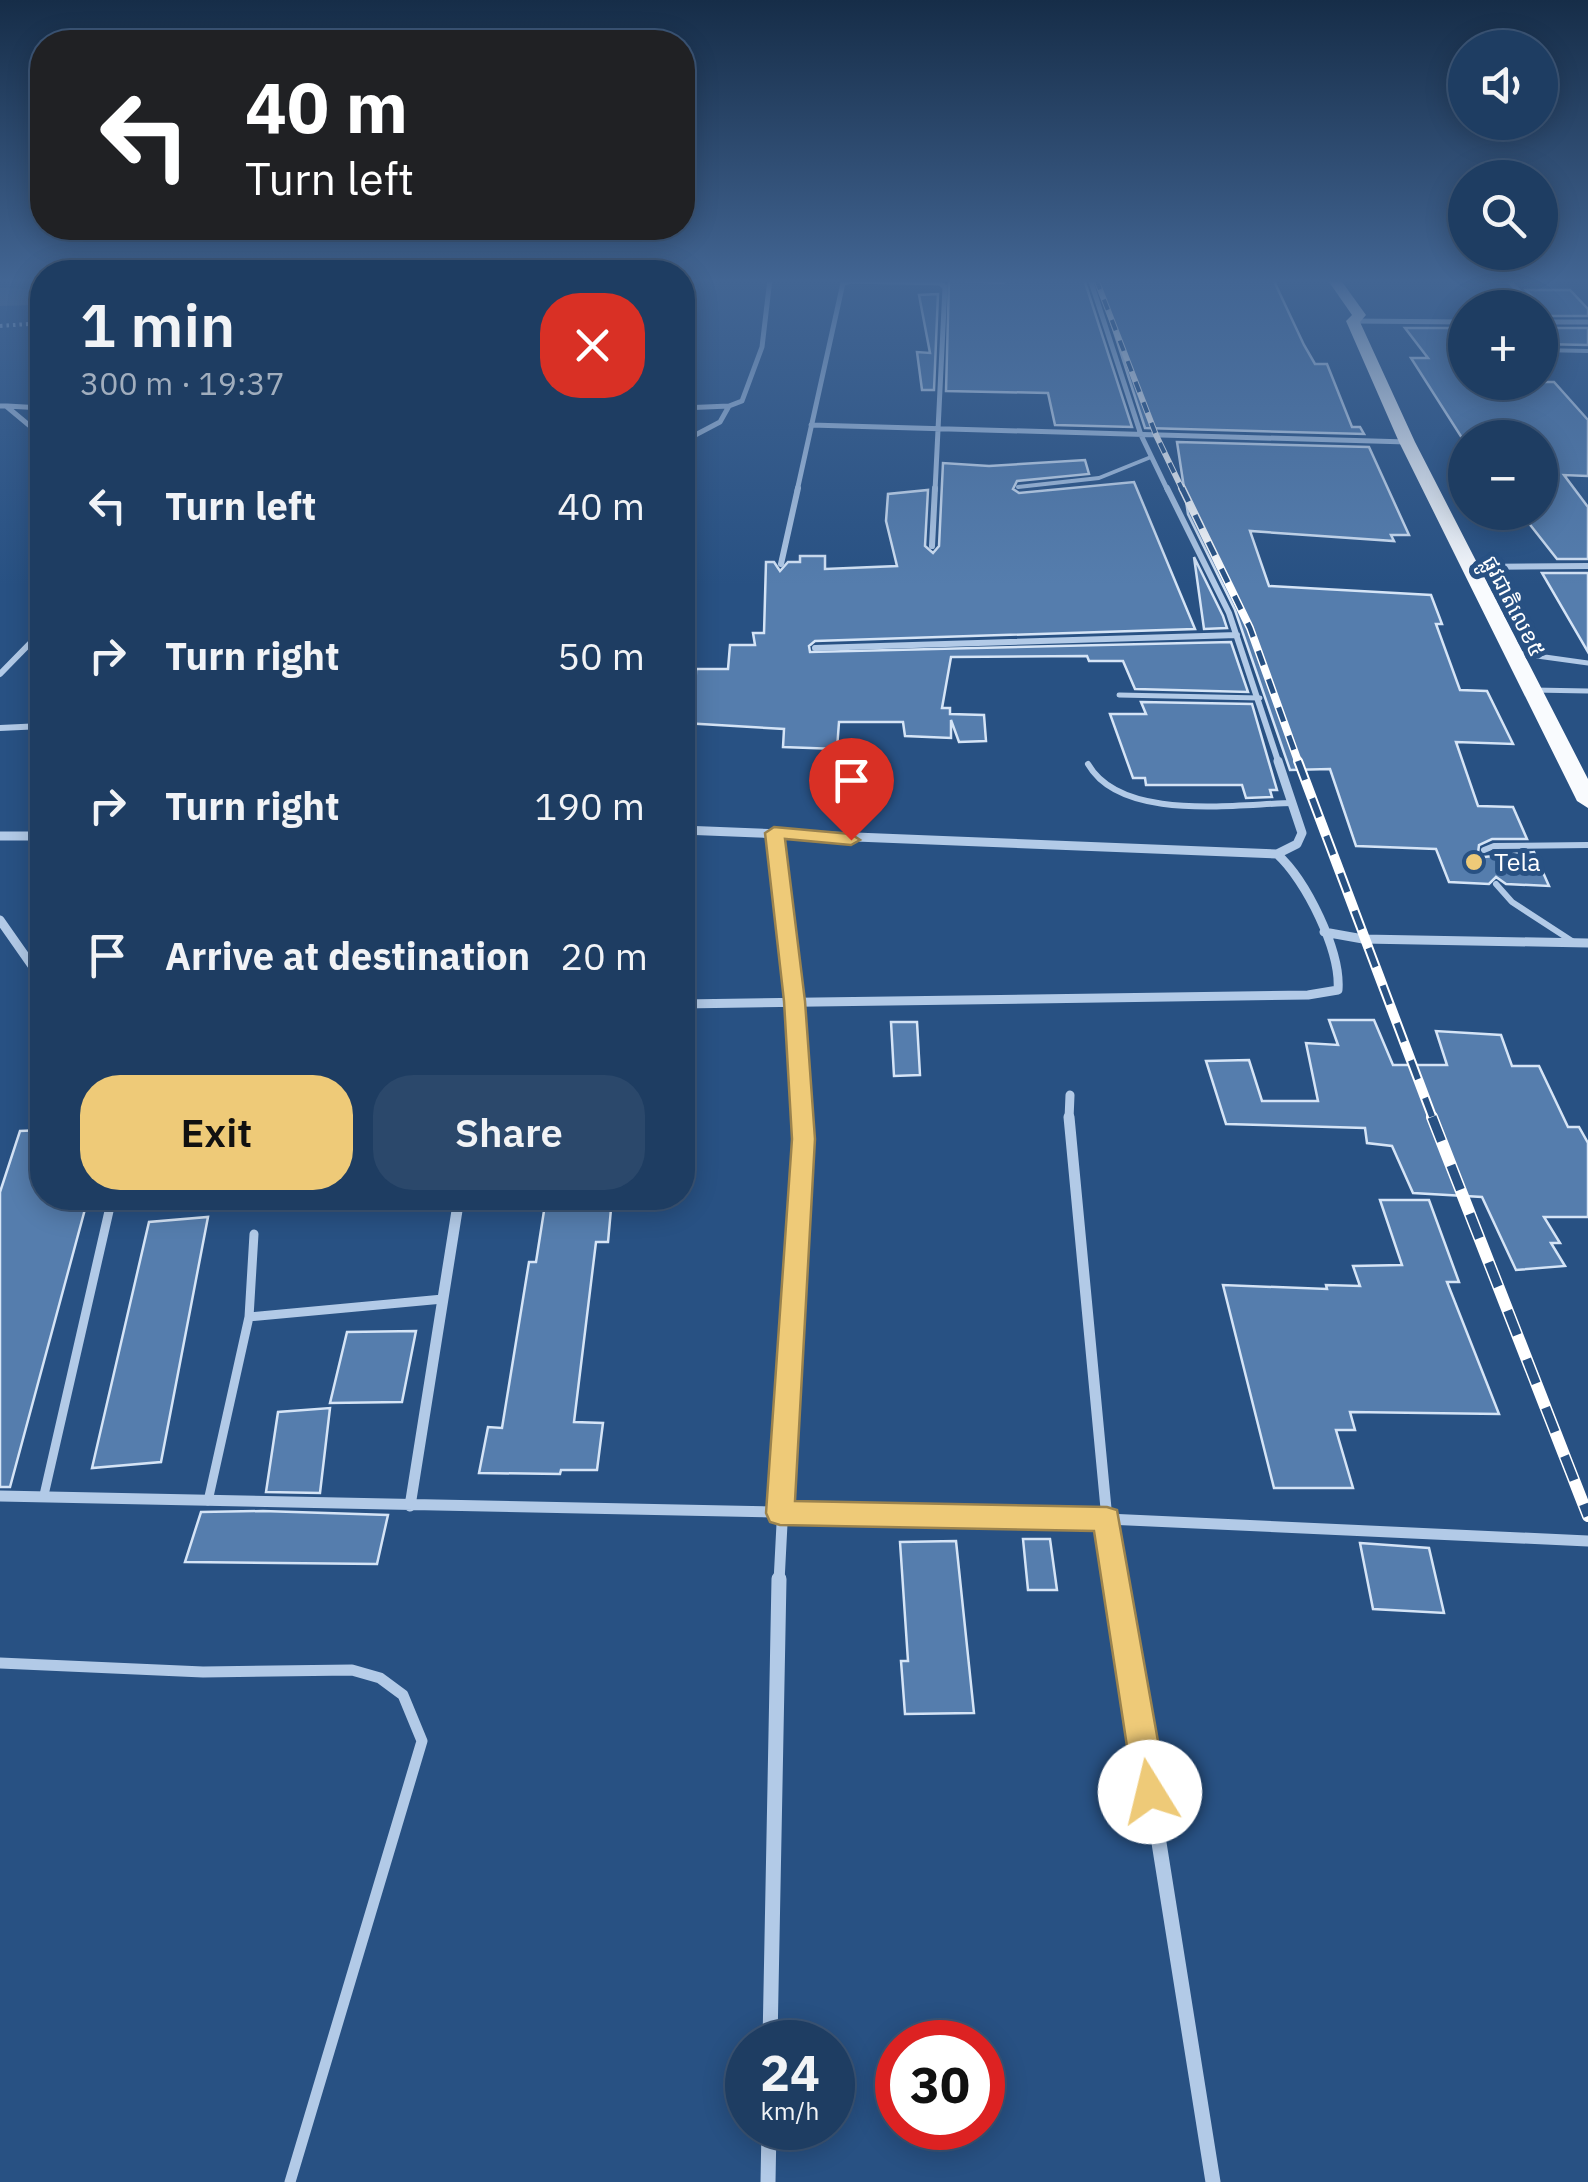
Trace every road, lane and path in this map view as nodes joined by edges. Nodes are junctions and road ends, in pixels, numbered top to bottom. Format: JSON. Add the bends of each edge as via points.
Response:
{"nodes":[{"id":1,"x":750,"y":381,"type":"edge"},
{"id":2,"x":822,"y":381,"type":"edge"},
{"id":3,"x":940,"y":381,"type":"edge"},
{"id":4,"x":1123,"y":381,"type":"edge"},
{"id":5,"x":1375,"y":381,"type":"edge"},
{"id":6,"x":3,"y":406,"type":"edge"},
{"id":7,"x":729,"y":406,"type":"junction"},
{"id":8,"x":30,"y":407,"type":"edge"},
{"id":9,"x":695,"y":407,"type":"edge"},
{"id":10,"x":812,"y":425,"type":"junction"},
{"id":11,"x":30,"y":427,"type":"edge"},
{"id":12,"x":938,"y":430,"type":"junction"},
{"id":13,"x":695,"y":435,"type":"edge"},
{"id":14,"x":1141,"y":435,"type":"junction"},
{"id":15,"x":1406,"y":442,"type":"junction"},
{"id":16,"x":1151,"y":456,"type":"junction"},
{"id":17,"x":1018,"y":487,"type":"dead end"},
{"id":18,"x":932,"y":546,"type":"dead end"},
{"id":19,"x":781,"y":564,"type":"dead end"},
{"id":20,"x":1588,"y":566,"type":"edge"},
{"id":21,"x":1468,"y":567,"type":"junction"},
{"id":22,"x":1237,"y":635,"type":"junction"},
{"id":23,"x":30,"y":644,"type":"edge"},
{"id":24,"x":814,"y":648,"type":"dead end"},
{"id":25,"x":1512,"y":652,"type":"junction"},
{"id":26,"x":1588,"y":663,"type":"edge"},
{"id":27,"x":0,"y":674,"type":"edge"},
{"id":28,"x":1531,"y":690,"type":"junction"},
{"id":29,"x":1588,"y":690,"type":"edge"},
{"id":30,"x":1119,"y":694,"type":"dead end"},
{"id":31,"x":1260,"y":698,"type":"junction"},
{"id":32,"x":30,"y":727,"type":"edge"},
{"id":33,"x":0,"y":728,"type":"edge"},
{"id":34,"x":1088,"y":764,"type":"dead end"},
{"id":35,"x":1588,"y":801,"type":"edge"},
{"id":36,"x":1293,"y":803,"type":"junction"},
{"id":37,"x":695,"y":830,"type":"edge"},
{"id":38,"x":774,"y":833,"type":"junction"},
{"id":39,"x":0,"y":836,"type":"edge"},
{"id":40,"x":30,"y":836,"type":"edge"},
{"id":41,"x":1588,"y":845,"type":"edge"},
{"id":42,"x":1484,"y":850,"type":"dead end"},
{"id":43,"x":1277,"y":854,"type":"junction"},
{"id":44,"x":1496,"y":884,"type":"dead end"},
{"id":45,"x":0,"y":920,"type":"edge"},
{"id":46,"x":1324,"y":932,"type":"junction"},
{"id":47,"x":1575,"y":943,"type":"junction"},
{"id":48,"x":1588,"y":943,"type":"edge"},
{"id":49,"x":30,"y":963,"type":"edge"},
{"id":50,"x":794,"y":1001,"type":"junction"},
{"id":51,"x":695,"y":1004,"type":"edge"},
{"id":52,"x":1070,"y":1094,"type":"dead end"},
{"id":53,"x":109,"y":1210,"type":"edge"},
{"id":54,"x":457,"y":1210,"type":"edge"},
{"id":55,"x":254,"y":1234,"type":"dead end"},
{"id":56,"x":442,"y":1299,"type":"junction"},
{"id":57,"x":249,"y":1317,"type":"junction"},
{"id":58,"x":0,"y":1496,"type":"edge"},
{"id":59,"x":44,"y":1496,"type":"junction"},
{"id":60,"x":208,"y":1501,"type":"junction"},
{"id":61,"x":410,"y":1506,"type":"junction"},
{"id":62,"x":780,"y":1513,"type":"junction"},
{"id":63,"x":1107,"y":1519,"type":"junction"},
{"id":64,"x":1588,"y":1541,"type":"edge"},
{"id":65,"x":0,"y":1663,"type":"edge"},
{"id":66,"x":770,"y":2020,"type":"edge"},
{"id":67,"x":769,"y":2150,"type":"edge"},
{"id":68,"x":290,"y":2182,"type":"edge"},
{"id":69,"x":768,"y":2182,"type":"edge"},
{"id":70,"x":1213,"y":2182,"type":"edge"}],
"edges":[{"from":1,"to":7,"type":"street","via":[[742,401]]},
{"from":2,"to":10,"type":"street"},
{"from":3,"to":12,"type":"street"},
{"from":4,"to":14,"type":"street"},
{"from":5,"to":15,"type":"highway","name":"ផ្លូវជាតិលេខ៥"},
{"from":6,"to":8,"type":"street"},
{"from":6,"to":11,"type":"street"},
{"from":7,"to":9,"type":"street"},
{"from":7,"to":13,"type":"street","via":[[720,422]]},
{"from":10,"to":12,"type":"street"},
{"from":10,"to":19,"type":"street"},
{"from":12,"to":14,"type":"street"},
{"from":12,"to":18,"type":"street"},
{"from":14,"to":15,"type":"street"},
{"from":14,"to":16,"type":"street"},
{"from":15,"to":21,"type":"highway","name":"ផ្លូវជាតិលេខ៥"},
{"from":16,"to":17,"type":"lane","via":[[1100,478]]},
{"from":16,"to":22,"type":"street"},
{"from":20,"to":21,"type":"street"},
{"from":21,"to":25,"type":"highway","name":"ផ្លូវជាតិលេខ៥"},
{"from":22,"to":24,"type":"street"},
{"from":22,"to":31,"type":"street"},
{"from":23,"to":27,"type":"street"},
{"from":25,"to":26,"type":"lane"},
{"from":25,"to":28,"type":"highway","name":"ផ្លូវជាតិលេខ៥"},
{"from":28,"to":29,"type":"lane"},
{"from":28,"to":35,"type":"highway","name":"ផ្លូវជាតិលេខ៥"},
{"from":30,"to":31,"type":"lane"},
{"from":31,"to":36,"type":"street"},
{"from":32,"to":33,"type":"street"},
{"from":34,"to":36,"type":"lane","via":[[1095,779],[1125,798]]},
{"from":36,"to":43,"type":"street","via":[[1302,834]]},
{"from":37,"to":38,"type":"street"},
{"from":38,"to":43,"type":"street"},
{"from":38,"to":50,"type":"street"},
{"from":39,"to":40,"type":"street"},
{"from":41,"to":42,"type":"lane"},
{"from":43,"to":46,"type":"street"},
{"from":44,"to":47,"type":"lane"},
{"from":45,"to":49,"type":"street"},
{"from":46,"to":47,"type":"street","via":[[1363,939]]},
{"from":46,"to":50,"type":"street","via":[[1342,976],[1338,990],[1308,995]]},
{"from":47,"to":48,"type":"street"},
{"from":50,"to":51,"type":"street"},
{"from":50,"to":62,"type":"street","via":[[804,1139]]},
{"from":52,"to":63,"type":"street"},
{"from":53,"to":59,"type":"lane"},
{"from":54,"to":56,"type":"street"},
{"from":55,"to":57,"type":"lane"},
{"from":56,"to":57,"type":"lane"},
{"from":56,"to":61,"type":"street"},
{"from":57,"to":60,"type":"lane"},
{"from":58,"to":59,"type":"street"},
{"from":59,"to":60,"type":"street"},
{"from":60,"to":61,"type":"street"},
{"from":61,"to":62,"type":"street"},
{"from":62,"to":63,"type":"street"},
{"from":62,"to":66,"type":"street"},
{"from":63,"to":64,"type":"street"},
{"from":63,"to":70,"type":"street"},
{"from":65,"to":68,"type":"lane","via":[[352,1670],[380,1678],[403,1696],[422,1740]]},
{"from":67,"to":69,"type":"street"}]}
